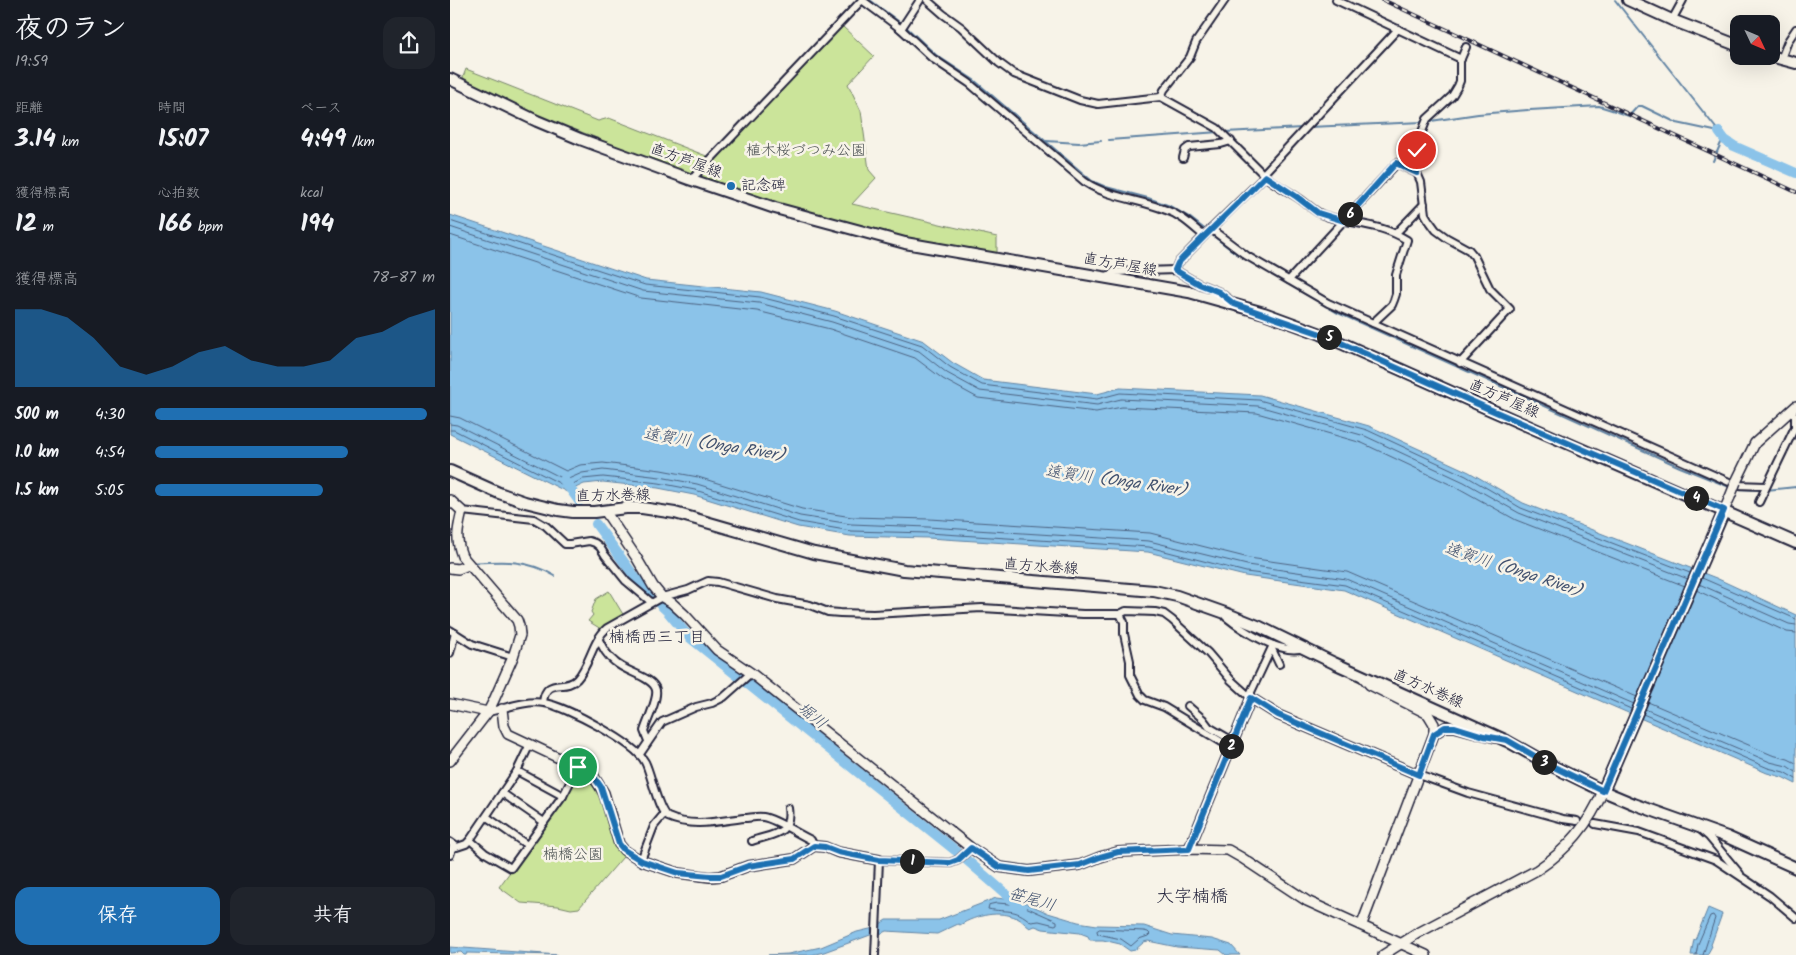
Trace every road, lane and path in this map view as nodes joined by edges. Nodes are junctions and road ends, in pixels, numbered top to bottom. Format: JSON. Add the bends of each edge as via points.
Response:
{"nodes":[{"id":1,"x":920,"y":0,"type":"edge"},
{"id":2,"x":927,"y":0,"type":"edge"},
{"id":3,"x":1225,"y":0,"type":"edge"},
{"id":4,"x":1336,"y":0,"type":"edge"},
{"id":5,"x":1628,"y":0,"type":"edge"},
{"id":6,"x":1683,"y":0,"type":"edge"},
{"id":7,"x":1672,"y":20,"type":"junction"},
{"id":8,"x":901,"y":29,"type":"junction"},
{"id":9,"x":1398,"y":29,"type":"junction"},
{"id":10,"x":1796,"y":29,"type":"edge"},
{"id":11,"x":1730,"y":43,"type":"edge"},
{"id":12,"x":1466,"y":47,"type":"dead end"},
{"id":13,"x":1461,"y":59,"type":"junction"},
{"id":14,"x":1781,"y":59,"type":"joint"},
{"id":15,"x":1796,"y":63,"type":"edge"},
{"id":16,"x":450,"y":79,"type":"edge"},
{"id":17,"x":1161,"y":96,"type":"junction"},
{"id":18,"x":1231,"y":141,"type":"junction"},
{"id":19,"x":1183,"y":158,"type":"dead end"},
{"id":20,"x":1417,"y":173,"type":"junction"},
{"id":21,"x":1264,"y":175,"type":"junction"},
{"id":22,"x":691,"y":180,"type":"junction"},
{"id":23,"x":1424,"y":204,"type":"junction"},
{"id":24,"x":1344,"y":221,"type":"junction"},
{"id":25,"x":1211,"y":229,"type":"junction"},
{"id":26,"x":1396,"y":233,"type":"junction"},
{"id":27,"x":1204,"y":236,"type":"junction"},
{"id":28,"x":1175,"y":270,"type":"junction"},
{"id":29,"x":1105,"y":277,"type":"junction"},
{"id":30,"x":1289,"y":280,"type":"junction"},
{"id":31,"x":1234,"y":304,"type":"junction"},
{"id":32,"x":1373,"y":323,"type":"junction"},
{"id":33,"x":1460,"y":362,"type":"junction"},
{"id":34,"x":1793,"y":409,"type":"edge"},
{"id":35,"x":450,"y":470,"type":"edge"},
{"id":36,"x":1766,"y":486,"type":"junction"},
{"id":37,"x":450,"y":500,"type":"edge"},
{"id":38,"x":1759,"y":502,"type":"dead end"},
{"id":39,"x":462,"y":511,"type":"junction"},
{"id":40,"x":605,"y":511,"type":"junction"},
{"id":41,"x":1723,"y":513,"type":"junction"},
{"id":42,"x":454,"y":540,"type":"edge"},
{"id":43,"x":1796,"y":543,"type":"edge"},
{"id":44,"x":468,"y":565,"type":"junction"},
{"id":45,"x":450,"y":568,"type":"edge"},
{"id":46,"x":656,"y":600,"type":"junction"},
{"id":47,"x":1225,"y":612,"type":"junction"},
{"id":48,"x":1120,"y":614,"type":"junction"},
{"id":49,"x":452,"y":631,"type":"edge"},
{"id":50,"x":598,"y":640,"type":"junction"},
{"id":51,"x":1272,"y":647,"type":"junction"},
{"id":52,"x":1303,"y":648,"type":"junction"},
{"id":53,"x":450,"y":653,"type":"edge"},
{"id":54,"x":513,"y":657,"type":"junction"},
{"id":55,"x":1279,"y":664,"type":"dead end"},
{"id":56,"x":750,"y":674,"type":"junction"},
{"id":57,"x":1361,"y":675,"type":"junction"},
{"id":58,"x":1251,"y":698,"type":"junction"},
{"id":59,"x":544,"y":702,"type":"junction"},
{"id":60,"x":450,"y":704,"type":"edge"},
{"id":61,"x":1188,"y":706,"type":"dead end"},
{"id":62,"x":502,"y":709,"type":"junction"},
{"id":63,"x":488,"y":712,"type":"junction"},
{"id":64,"x":1434,"y":734,"type":"junction"},
{"id":65,"x":1507,"y":740,"type":"junction"},
{"id":66,"x":648,"y":741,"type":"junction"},
{"id":67,"x":530,"y":744,"type":"junction"},
{"id":68,"x":1231,"y":744,"type":"junction"},
{"id":69,"x":640,"y":754,"type":"junction"},
{"id":70,"x":450,"y":761,"type":"edge"},
{"id":71,"x":578,"y":767,"type":"junction"},
{"id":72,"x":517,"y":771,"type":"junction"},
{"id":73,"x":1419,"y":775,"type":"junction"},
{"id":74,"x":1604,"y":788,"type":"junction"},
{"id":75,"x":502,"y":794,"type":"junction"},
{"id":76,"x":563,"y":796,"type":"junction"},
{"id":77,"x":788,"y":808,"type":"dead end"},
{"id":78,"x":664,"y":814,"type":"junction"},
{"id":79,"x":487,"y":817,"type":"junction"},
{"id":80,"x":1577,"y":821,"type":"dead end"},
{"id":81,"x":544,"y":822,"type":"junction"},
{"id":82,"x":1595,"y":824,"type":"dead end"},
{"id":83,"x":1696,"y":826,"type":"junction"},
{"id":84,"x":786,"y":827,"type":"junction"},
{"id":85,"x":470,"y":840,"type":"junction"},
{"id":86,"x":752,"y":841,"type":"dead end"},
{"id":87,"x":452,"y":844,"type":"edge"},
{"id":88,"x":527,"y":845,"type":"junction"},
{"id":89,"x":814,"y":846,"type":"junction"},
{"id":90,"x":970,"y":849,"type":"junction"},
{"id":91,"x":1189,"y":849,"type":"junction"},
{"id":92,"x":450,"y":855,"type":"edge"},
{"id":93,"x":641,"y":860,"type":"junction"},
{"id":94,"x":879,"y":860,"type":"junction"},
{"id":95,"x":1796,"y":868,"type":"edge"},
{"id":96,"x":1742,"y":877,"type":"junction"},
{"id":97,"x":1796,"y":918,"type":"edge"},
{"id":98,"x":1362,"y":924,"type":"junction"},
{"id":99,"x":1398,"y":945,"type":"junction"},
{"id":100,"x":875,"y":954,"type":"edge"},
{"id":101,"x":1383,"y":955,"type":"edge"},
{"id":102,"x":1426,"y":955,"type":"edge"}],
"edges":[{"from":1,"to":8,"type":"street"},
{"from":2,"to":17,"type":"street","via":[[999,63],[1033,82],[1098,104]]},
{"from":3,"to":17,"type":"street"},
{"from":4,"to":9,"type":"street"},
{"from":5,"to":7,"type":"main road"},
{"from":6,"to":7,"type":"street"},
{"from":7,"to":11,"type":"main road"},
{"from":8,"to":22,"type":"street","via":[[862,0]]},
{"from":8,"to":27,"type":"street","via":[[1085,182],[1105,192],[1166,210]]},
{"from":9,"to":13,"type":"street"},
{"from":9,"to":21,"type":"street"},
{"from":10,"to":14,"type":"street"},
{"from":12,"to":13,"type":"street"},
{"from":13,"to":20,"type":"street","via":[[1458,86],[1427,119],[1420,137]]},
{"from":14,"to":15,"type":"main road"},
{"from":16,"to":22,"type":"main road","name":"直方芦屋線","via":[[537,121]]},
{"from":17,"to":18,"type":"street","via":[[1217,128]]},
{"from":18,"to":19,"type":"street","via":[[1189,147]]},
{"from":18,"to":21,"type":"street"},
{"from":20,"to":23,"type":"street"},
{"from":20,"to":24,"type":"street","via":[[1396,163]]},
{"from":21,"to":24,"type":"street","via":[[1318,213]]},
{"from":21,"to":25,"type":"street"},
{"from":22,"to":29,"type":"main road","name":"直方芦屋線","via":[[775,208],[906,243]]},
{"from":23,"to":26,"type":"street"},
{"from":23,"to":33,"type":"street","via":[[1425,214],[1436,230],[1469,250],[1490,289],[1510,309]]},
{"from":24,"to":26,"type":"street"},
{"from":24,"to":30,"type":"street"},
{"from":25,"to":27,"type":"street"},
{"from":25,"to":30,"type":"street","via":[[1247,256]]},
{"from":26,"to":32,"type":"street","via":[[1407,240],[1396,275],[1396,294],[1392,305]]},
{"from":27,"to":28,"type":"street"},
{"from":28,"to":29,"type":"street","via":[[1114,272]]},
{"from":28,"to":31,"type":"street","via":[[1219,292]]},
{"from":29,"to":31,"type":"main road","name":"直方芦屋線","via":[[1189,292]]},
{"from":30,"to":32,"type":"street","via":[[1328,303]]},
{"from":31,"to":41,"type":"main road","name":"直方芦屋線","via":[[1321,334]]},
{"from":32,"to":33,"type":"street"},
{"from":33,"to":36,"type":"street","via":[[1736,485]]},
{"from":34,"to":36,"type":"street","via":[[1795,427]]},
{"from":34,"to":41,"type":"street","bridge":true,"via":[[1756,443]]},
{"from":35,"to":40,"type":"main road","name":"直方水巻線","via":[[490,490],[525,502],[572,512]]},
{"from":36,"to":38,"type":"street"},
{"from":37,"to":39,"type":"street"},
{"from":39,"to":42,"type":"street"},
{"from":39,"to":46,"type":"street","via":[[534,519],[565,544],[595,543],[626,581]]},
{"from":40,"to":46,"type":"street","via":[[636,556],[653,586]]},
{"from":40,"to":47,"type":"main road","name":"直方水巻線","via":[[642,508],[675,513],[814,553],[904,570],[1154,591]]},
{"from":41,"to":43,"type":"main road","name":"直方芦屋線"},
{"from":41,"to":74,"type":"main road"},
{"from":42,"to":44,"type":"street"},
{"from":44,"to":45,"type":"street"},
{"from":44,"to":54,"type":"street","via":[[520,626]]},
{"from":46,"to":48,"type":"street","via":[[708,581],[840,613],[982,608]]},
{"from":46,"to":50,"type":"street","via":[[607,628]]},
{"from":46,"to":56,"type":"street","via":[[672,603],[717,650]]},
{"from":47,"to":51,"type":"street","via":[[1226,617],[1243,630]]},
{"from":47,"to":52,"type":"main road","name":"直方水巻線"},
{"from":48,"to":58,"type":"street","via":[[1126,611],[1164,614],[1208,653]]},
{"from":48,"to":68,"type":"street","via":[[1124,622],[1130,675],[1140,695]]},
{"from":49,"to":53,"type":"street"},
{"from":49,"to":54,"type":"street","via":[[472,644]]},
{"from":50,"to":59,"type":"street","via":[[582,674],[568,686],[557,684],[547,690]]},
{"from":50,"to":66,"type":"street","via":[[614,662],[646,678],[656,688],[644,731]]},
{"from":51,"to":52,"type":"street"},
{"from":51,"to":55,"type":"street"},
{"from":51,"to":58,"type":"street"},
{"from":52,"to":57,"type":"main road","name":"直方水巻線"},
{"from":54,"to":63,"type":"street"},
{"from":56,"to":66,"type":"street","via":[[724,698],[662,722]]},
{"from":56,"to":90,"type":"street"},
{"from":57,"to":64,"type":"street","via":[[1370,685],[1428,714],[1434,724]]},
{"from":57,"to":65,"type":"main road","name":"直方水巻線"},
{"from":58,"to":68,"type":"street"},
{"from":58,"to":73,"type":"street","via":[[1278,715]]},
{"from":59,"to":62,"type":"street"},
{"from":59,"to":69,"type":"street","via":[[569,710]]},
{"from":60,"to":63,"type":"street"},
{"from":61,"to":68,"type":"street"},
{"from":62,"to":63,"type":"street"},
{"from":62,"to":67,"type":"street","via":[[508,734]]},
{"from":63,"to":70,"type":"street"},
{"from":64,"to":65,"type":"street","via":[[1445,727],[1455,727]]},
{"from":64,"to":73,"type":"street"},
{"from":65,"to":74,"type":"main road","name":"直方水巻線","via":[[1552,766]]},
{"from":66,"to":69,"type":"street"},
{"from":67,"to":71,"type":"street"},
{"from":67,"to":72,"type":"street"},
{"from":68,"to":91,"type":"street"},
{"from":69,"to":78,"type":"street"},
{"from":71,"to":76,"type":"street"},
{"from":71,"to":93,"type":"street","via":[[594,777],[601,787],[621,847]]},
{"from":72,"to":75,"type":"street"},
{"from":72,"to":76,"type":"street"},
{"from":73,"to":80,"type":"street","via":[[1468,793]]},
{"from":73,"to":98,"type":"street"},
{"from":74,"to":83,"type":"main road","name":"直方水巻線"},
{"from":74,"to":99,"type":"street","via":[[1582,830],[1553,860]]},
{"from":75,"to":79,"type":"street"},
{"from":75,"to":81,"type":"street"},
{"from":76,"to":81,"type":"street"},
{"from":77,"to":84,"type":"street","via":[[790,818]]},
{"from":78,"to":84,"type":"street","via":[[714,824],[763,816]]},
{"from":78,"to":93,"type":"street","via":[[654,826]]},
{"from":79,"to":85,"type":"street"},
{"from":79,"to":88,"type":"street"},
{"from":81,"to":88,"type":"street"},
{"from":82,"to":96,"type":"street","via":[[1639,832],[1716,860]]},
{"from":83,"to":95,"type":"main road","name":"直方水巻線"},
{"from":83,"to":96,"type":"street"},
{"from":84,"to":86,"type":"street"},
{"from":84,"to":89,"type":"street","via":[[811,840]]},
{"from":85,"to":87,"type":"street","via":[[462,846]]},
{"from":85,"to":88,"type":"street","via":[[485,854],[511,868]]},
{"from":87,"to":92,"type":"street"},
{"from":89,"to":93,"type":"street","via":[[794,859],[748,866],[721,876],[678,873]]},
{"from":89,"to":94,"type":"street"},
{"from":90,"to":91,"type":"street","via":[[999,867],[1029,871],[1080,865],[1118,852]]},
{"from":90,"to":94,"type":"street","via":[[950,863]]},
{"from":91,"to":98,"type":"street","via":[[1228,850],[1307,901]]},
{"from":94,"to":100,"type":"street"},
{"from":96,"to":97,"type":"street"},
{"from":98,"to":99,"type":"street"},
{"from":99,"to":101,"type":"street"},
{"from":99,"to":102,"type":"street"}]}
